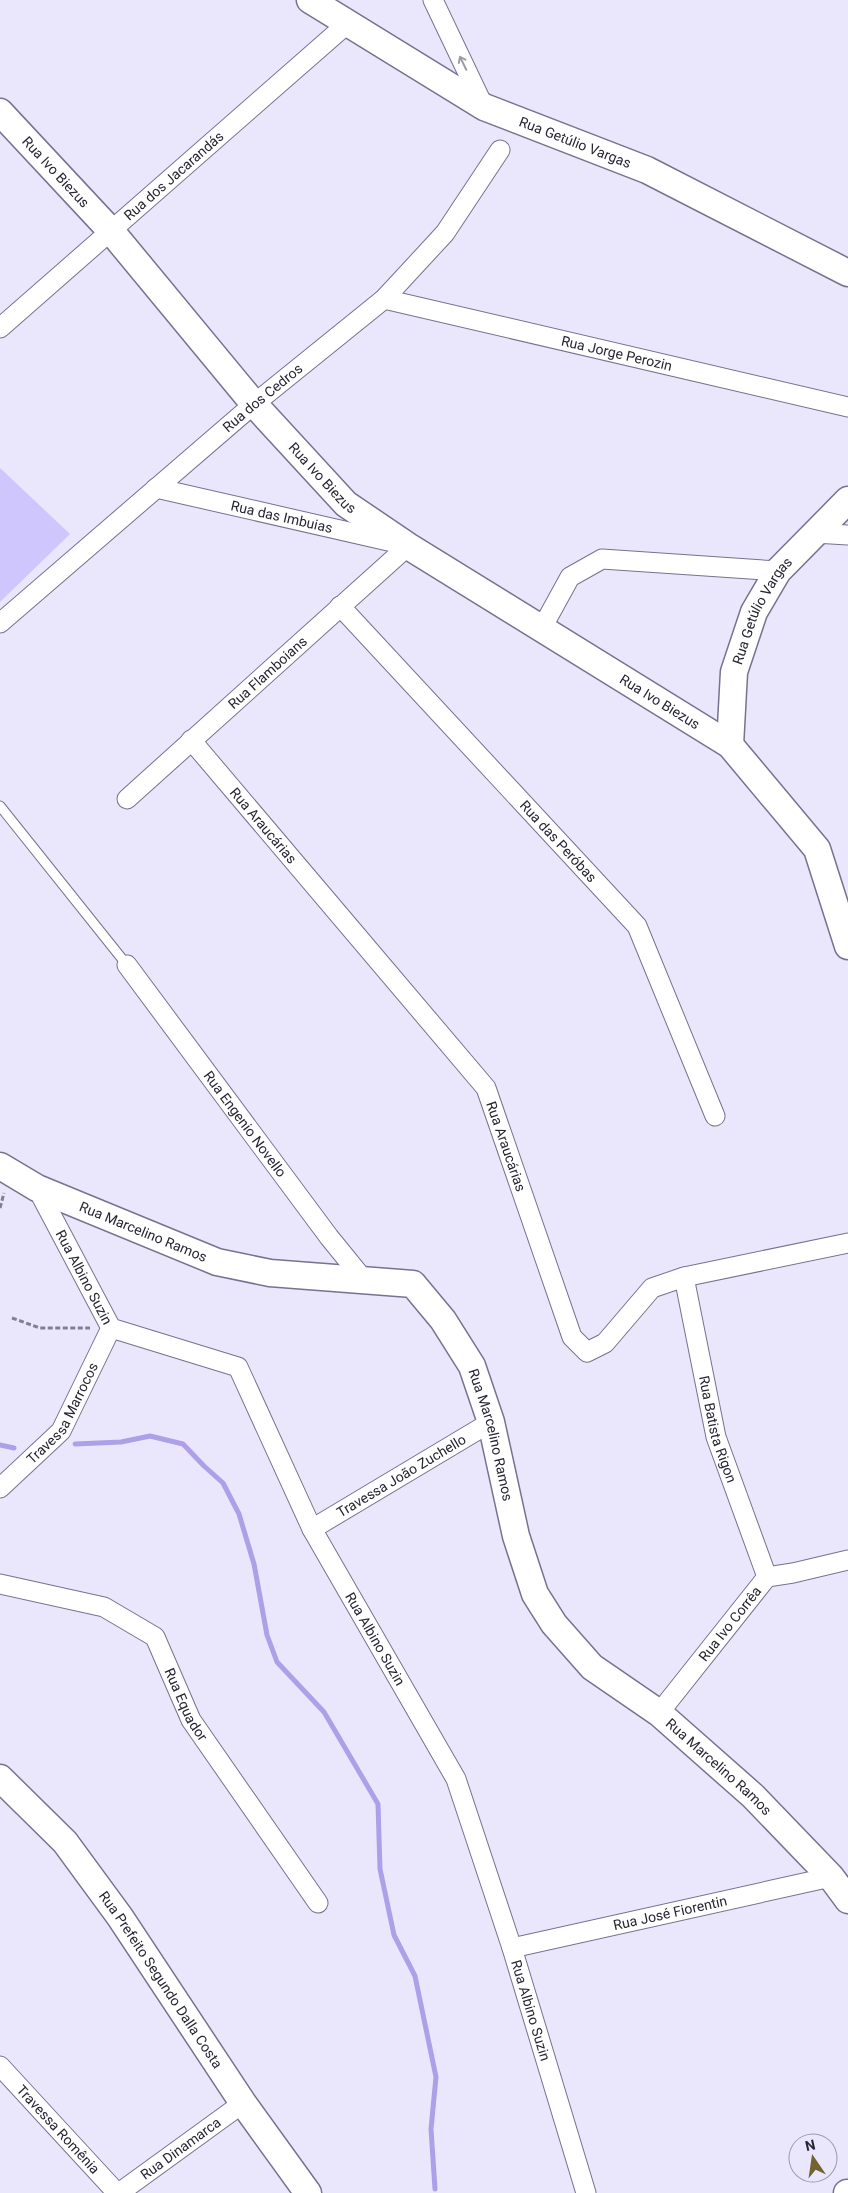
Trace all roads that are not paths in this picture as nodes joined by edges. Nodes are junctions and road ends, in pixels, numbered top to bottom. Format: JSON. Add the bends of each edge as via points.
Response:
{"nodes":[{"id":1,"x":310,"y":0,"type":"edge"},
{"id":2,"x":433,"y":0,"type":"edge"},
{"id":3,"x":348,"y":23,"type":"junction"},
{"id":4,"x":484,"y":107,"type":"junction"},
{"id":5,"x":0,"y":112,"type":"edge"},
{"id":6,"x":500,"y":150,"type":"dead end"},
{"id":7,"x":111,"y":231,"type":"junction"},
{"id":8,"x":848,"y":272,"type":"edge"},
{"id":9,"x":384,"y":299,"type":"junction"},
{"id":10,"x":0,"y":328,"type":"edge"},
{"id":11,"x":254,"y":404,"type":"junction"},
{"id":12,"x":848,"y":407,"type":"edge"},
{"id":13,"x":156,"y":488,"type":"junction"},
{"id":14,"x":848,"y":500,"type":"edge"},
{"id":15,"x":814,"y":533,"type":"junction"},
{"id":16,"x":848,"y":535,"type":"edge"},
{"id":17,"x":408,"y":546,"type":"junction"},
{"id":18,"x":778,"y":571,"type":"junction"},
{"id":19,"x":340,"y":606,"type":"junction"},
{"id":20,"x":0,"y":623,"type":"edge"},
{"id":21,"x":542,"y":628,"type":"junction"},
{"id":22,"x":191,"y":740,"type":"junction"},
{"id":23,"x":730,"y":745,"type":"junction"},
{"id":24,"x":127,"y":799,"type":"dead end"},
{"id":25,"x":0,"y":806,"type":"edge"},
{"id":26,"x":848,"y":946,"type":"edge"},
{"id":27,"x":127,"y":965,"type":"joint"},
{"id":28,"x":715,"y":1116,"type":"dead end"},
{"id":29,"x":0,"y":1166,"type":"edge"},
{"id":30,"x":37,"y":1188,"type":"junction"},
{"id":31,"x":848,"y":1243,"type":"edge"},
{"id":32,"x":684,"y":1277,"type":"junction"},
{"id":33,"x":364,"y":1280,"type":"junction"},
{"id":34,"x":111,"y":1328,"type":"junction"},
{"id":35,"x":491,"y":1422,"type":"junction"},
{"id":36,"x":0,"y":1488,"type":"edge"},
{"id":37,"x":312,"y":1529,"type":"junction"},
{"id":38,"x":848,"y":1560,"type":"edge"},
{"id":39,"x":766,"y":1576,"type":"junction"},
{"id":40,"x":0,"y":1584,"type":"edge"},
{"id":41,"x":660,"y":1713,"type":"junction"},
{"id":42,"x":0,"y":1778,"type":"edge"},
{"id":43,"x":831,"y":1877,"type":"junction"},
{"id":44,"x":848,"y":1900,"type":"edge"},
{"id":45,"x":318,"y":1903,"type":"dead end"},
{"id":46,"x":512,"y":1948,"type":"junction"},
{"id":47,"x":0,"y":2066,"type":"edge"},
{"id":48,"x":243,"y":2103,"type":"junction"},
{"id":49,"x":118,"y":2193,"type":"edge"},
{"id":50,"x":308,"y":2193,"type":"edge"},
{"id":51,"x":586,"y":2193,"type":"edge"}],
"edges":[{"from":1,"to":3,"type":"main road","name":"Rua Getúlio Vargas"},
{"from":4,"to":2,"type":"street","one_way":true},
{"from":3,"to":4,"type":"main road","name":"Rua Getúlio Vargas"},
{"from":3,"to":7,"type":"street","name":"Rua dos Jacarandás"},
{"from":4,"to":8,"type":"main road","name":"Rua Getúlio Vargas","via":[[648,170]]},
{"from":5,"to":7,"type":"main road","name":"Rua Ivo Biezus"},
{"from":6,"to":9,"type":"street","name":"Rua dos Cedros","via":[[445,233]]},
{"from":7,"to":10,"type":"street","name":"Rua dos Jacarandás"},
{"from":7,"to":11,"type":"main road","name":"Rua Ivo Biezus"},
{"from":9,"to":11,"type":"street","name":"Rua dos Cedros"},
{"from":9,"to":12,"type":"street","name":"Rua Jorge Perozin"},
{"from":11,"to":13,"type":"street","name":"Rua dos Cedros"},
{"from":11,"to":17,"type":"main road","name":"Rua Ivo Biezus","via":[[346,504]]},
{"from":13,"to":17,"type":"street","name":"Rua das Imbuias"},
{"from":13,"to":20,"type":"street","name":"Rua dos Cedros"},
{"from":14,"to":15,"type":"main road","name":"Rua Getúlio Vargas"},
{"from":15,"to":16,"type":"street"},
{"from":15,"to":18,"type":"main road","name":"Rua Getúlio Vargas"},
{"from":17,"to":19,"type":"street","name":"Rua Flamboians"},
{"from":17,"to":21,"type":"main road","name":"Rua Ivo Biezus"},
{"from":18,"to":21,"type":"street","via":[[602,558],[570,577]]},
{"from":18,"to":23,"type":"main road","name":"Rua Getúlio Vargas","via":[[754,612],[734,672]]},
{"from":19,"to":22,"type":"street","name":"Rua Flamboians"},
{"from":19,"to":28,"type":"street","name":"Rua das Peróbas","via":[[637,926]]},
{"from":21,"to":23,"type":"main road","name":"Rua Ivo Biezus"},
{"from":22,"to":24,"type":"street","name":"Rua Flamboians"},
{"from":22,"to":32,"type":"street","name":"Rua Araucárias","via":[[486,1088],[572,1337],[587,1352],[605,1343],[652,1288]]},
{"from":23,"to":26,"type":"main road","name":"Rua Ivo Biezus","via":[[817,849]]},
{"from":25,"to":27,"type":"lane"},
{"from":27,"to":33,"type":"street","name":"Rua Engenio Novello"},
{"from":29,"to":30,"type":"main road","name":"Rua Marcelino Ramos"},
{"from":30,"to":33,"type":"main road","name":"Rua Marcelino Ramos","via":[[217,1262],[270,1273]]},
{"from":30,"to":34,"type":"street","name":"Rua Albino Suzin"},
{"from":31,"to":32,"type":"street","name":"Rua Araucárias"},
{"from":32,"to":39,"type":"street","name":"Rua Batista Rigon","via":[[716,1437]]},
{"from":33,"to":35,"type":"main road","name":"Rua Marcelino Ramos","via":[[413,1284],[443,1320],[472,1366]]},
{"from":34,"to":36,"type":"street","name":"Travessa Marrocos","via":[[60,1431]]},
{"from":34,"to":37,"type":"street","name":"Rua Albino Suzin","via":[[238,1367]]},
{"from":35,"to":37,"type":"street","name":"Travessa João Zuchello"},
{"from":35,"to":41,"type":"main road","name":"Rua Marcelino Ramos","via":[[516,1536],[535,1594],[554,1624],[592,1666]]},
{"from":37,"to":46,"type":"street","name":"Rua Albino Suzin","via":[[456,1779]]},
{"from":38,"to":39,"type":"street","name":"Rua Ivo Corrêa"},
{"from":39,"to":41,"type":"street","name":"Rua Ivo Corrêa"},
{"from":40,"to":45,"type":"street","name":"Rua Equador","via":[[104,1607],[155,1636],[191,1720]]},
{"from":41,"to":43,"type":"main road","name":"Rua Marcelino Ramos","via":[[753,1796]]},
{"from":42,"to":48,"type":"main road","name":"Rua Prefeito Segundo Dalla Costa","via":[[65,1842],[120,1917]]},
{"from":43,"to":44,"type":"main road","name":"Rua Marcelino Ramos"},
{"from":43,"to":46,"type":"street","name":"Rua José Fiorentin"},
{"from":46,"to":51,"type":"street","name":"Rua Albino Suzin"},
{"from":47,"to":49,"type":"street","name":"Travessa Romênia"},
{"from":48,"to":49,"type":"street","name":"Rua Dinamarca"},
{"from":48,"to":50,"type":"main road","name":"Rua Prefeito Segundo Dalla Costa"}]}
